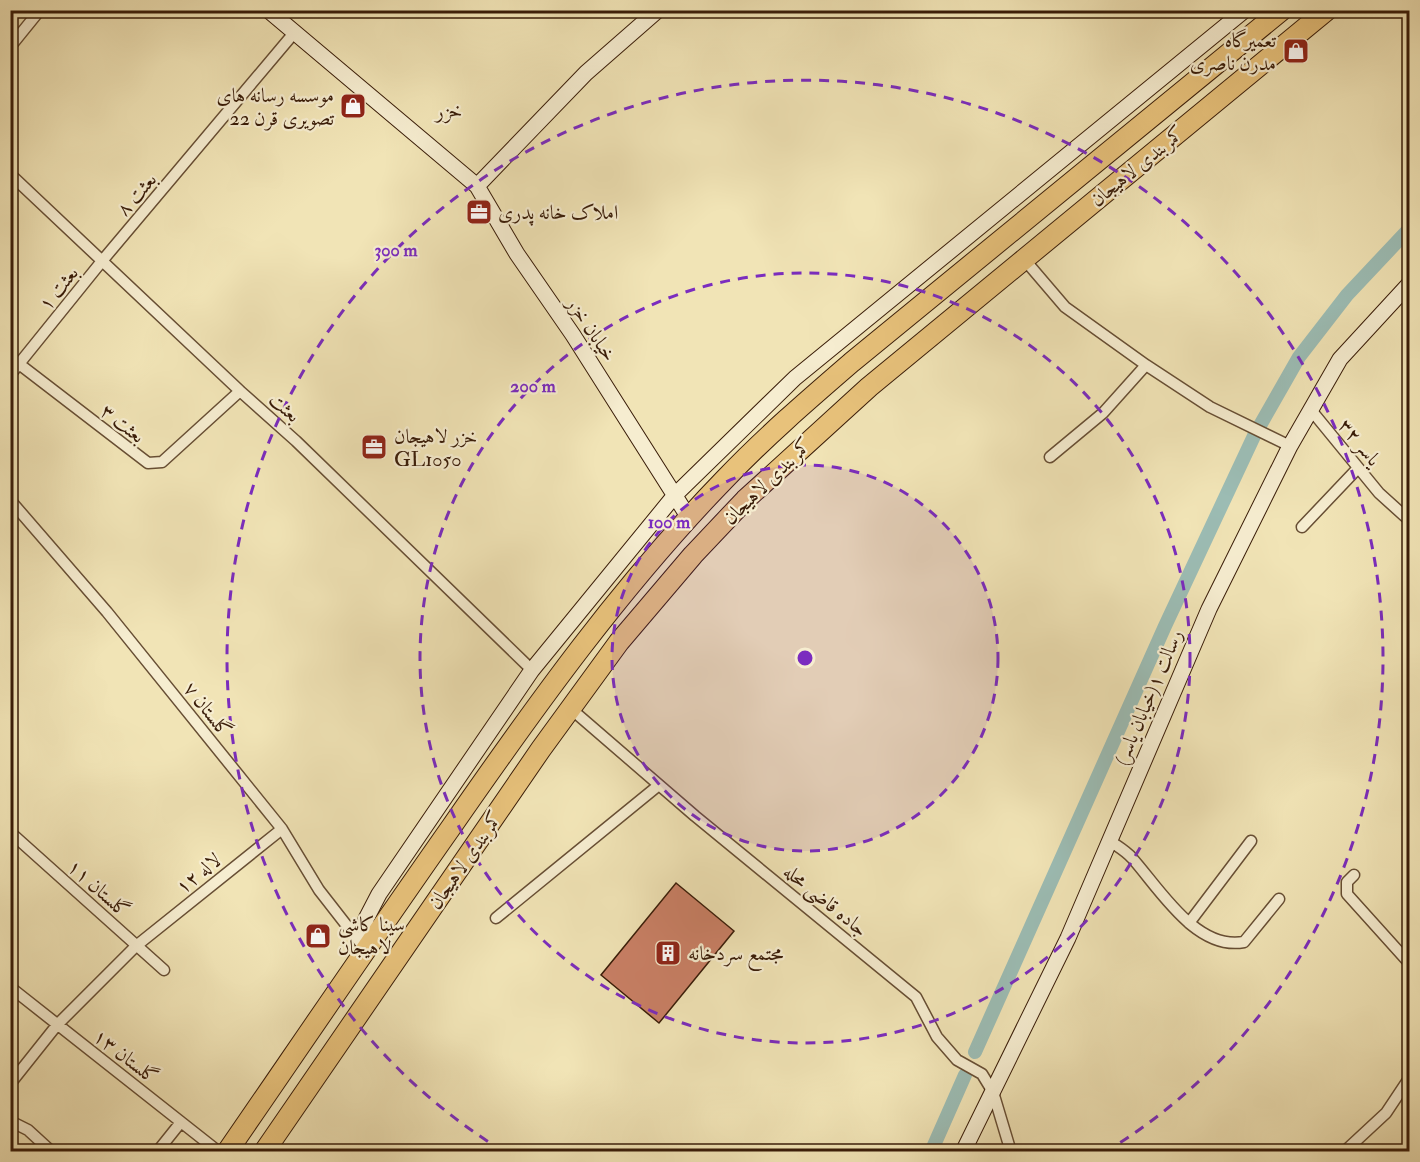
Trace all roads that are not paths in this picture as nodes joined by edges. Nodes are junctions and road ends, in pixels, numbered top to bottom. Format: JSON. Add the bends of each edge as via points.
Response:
{"nodes":[{"id":1,"x":40,"y":10,"type":"edge"},
{"id":2,"x":268,"y":10,"type":"edge"},
{"id":3,"x":658,"y":10,"type":"edge"},
{"id":4,"x":1245,"y":10,"type":"edge"},
{"id":5,"x":1282,"y":10,"type":"edge"},
{"id":6,"x":1327,"y":10,"type":"edge"},
{"id":7,"x":294,"y":33,"type":"junction"},
{"id":8,"x":10,"y":47,"type":"edge"},
{"id":9,"x":1075,"y":150,"type":"junction"},
{"id":10,"x":1090,"y":169,"type":"junction"},
{"id":11,"x":10,"y":174,"type":"edge"},
{"id":12,"x":477,"y":186,"type":"junction"},
{"id":13,"x":1024,"y":260,"type":"junction"},
{"id":14,"x":102,"y":261,"type":"junction"},
{"id":15,"x":1410,"y":283,"type":"edge"},
{"id":16,"x":15,"y":361,"type":"edge"},
{"id":17,"x":1146,"y":365,"type":"junction"},
{"id":18,"x":10,"y":375,"type":"edge"},
{"id":19,"x":240,"y":391,"type":"junction"},
{"id":20,"x":1311,"y":410,"type":"junction"},
{"id":21,"x":1290,"y":446,"type":"junction"},
{"id":22,"x":1050,"y":457,"type":"dead end"},
{"id":23,"x":1358,"y":468,"type":"junction"},
{"id":24,"x":675,"y":495,"type":"junction"},
{"id":25,"x":10,"y":500,"type":"edge"},
{"id":26,"x":689,"y":518,"type":"junction"},
{"id":27,"x":1410,"y":521,"type":"edge"},
{"id":28,"x":1302,"y":527,"type":"dead end"},
{"id":29,"x":532,"y":670,"type":"junction"},
{"id":30,"x":550,"y":687,"type":"junction"},
{"id":31,"x":570,"y":708,"type":"junction"},
{"id":32,"x":658,"y":784,"type":"junction"},
{"id":33,"x":282,"y":829,"type":"junction"},
{"id":34,"x":10,"y":832,"type":"edge"},
{"id":35,"x":1110,"y":841,"type":"junction"},
{"id":36,"x":1251,"y":841,"type":"dead end"},
{"id":37,"x":1354,"y":875,"type":"dead end"},
{"id":38,"x":1279,"y":899,"type":"dead end"},
{"id":39,"x":496,"y":918,"type":"dead end"},
{"id":40,"x":1189,"y":923,"type":"junction"},
{"id":41,"x":136,"y":946,"type":"junction"},
{"id":42,"x":365,"y":949,"type":"junction"},
{"id":43,"x":1410,"y":964,"type":"edge"},
{"id":44,"x":164,"y":970,"type":"dead end"},
{"id":45,"x":10,"y":987,"type":"edge"},
{"id":46,"x":57,"y":1025,"type":"junction"},
{"id":47,"x":292,"y":1058,"type":"junction"},
{"id":48,"x":316,"y":1076,"type":"junction"},
{"id":49,"x":1410,"y":1077,"type":"edge"},
{"id":50,"x":10,"y":1084,"type":"edge"},
{"id":51,"x":993,"y":1092,"type":"junction"},
{"id":52,"x":10,"y":1121,"type":"edge"},
{"id":53,"x":181,"y":1122,"type":"junction"},
{"id":54,"x":52,"y":1152,"type":"edge"},
{"id":55,"x":158,"y":1152,"type":"edge"},
{"id":56,"x":219,"y":1152,"type":"edge"},
{"id":57,"x":227,"y":1152,"type":"edge"},
{"id":58,"x":264,"y":1152,"type":"edge"},
{"id":59,"x":963,"y":1152,"type":"edge"},
{"id":60,"x":1011,"y":1152,"type":"edge"},
{"id":61,"x":1344,"y":1152,"type":"edge"}],
"edges":[{"from":1,"to":8,"type":"street"},
{"from":2,"to":7,"type":"street","name":"خیابان خزر"},
{"from":3,"to":12,"type":"street","via":[[586,73]]},
{"from":4,"to":9,"type":"street"},
{"from":5,"to":10,"type":"highway","name":"کمربندی لاهیجان"},
{"from":6,"to":13,"type":"highway","name":"کمربندی لاهیجان"},
{"from":7,"to":12,"type":"street","name":"خیابان خزر"},
{"from":7,"to":14,"type":"street","name":"بعثت ۸"},
{"from":9,"to":10,"type":"street"},
{"from":9,"to":24,"type":"street","via":[[795,378]]},
{"from":10,"to":26,"type":"highway","name":"کمربندی لاهیجان","via":[[784,420]]},
{"from":11,"to":14,"type":"street","name":"بعثت"},
{"from":12,"to":24,"type":"street","name":"خیابان خزر","via":[[517,254]]},
{"from":13,"to":17,"type":"street","via":[[1065,307]]},
{"from":13,"to":31,"type":"highway","name":"کمربندی لاهیجان","via":[[869,387],[745,500],[619,642]]},
{"from":14,"to":16,"type":"street","name":"بعثت ۱"},
{"from":14,"to":19,"type":"street","name":"بعثت"},
{"from":15,"to":20,"type":"street","name":"رسالت ۱(خیابان یاسر)","via":[[1340,359]]},
{"from":16,"to":18,"type":"street","name":"بعثت ۱"},
{"from":16,"to":19,"type":"street","name":"بعثت ۳","via":[[148,464],[162,462]]},
{"from":17,"to":21,"type":"street","via":[[1194,398]]},
{"from":17,"to":22,"type":"street","via":[[1103,413]]},
{"from":19,"to":29,"type":"street","name":"بعثت"},
{"from":20,"to":21,"type":"street","name":"رسالت ۱(خیابان یاسر)"},
{"from":20,"to":23,"type":"street","name":"یاسر ۳۲"},
{"from":21,"to":35,"type":"street","name":"رسالت ۱(خیابان یاسر)","via":[[1209,609]]},
{"from":23,"to":27,"type":"street","name":"یاسر ۳۲","via":[[1379,494]]},
{"from":23,"to":28,"type":"street"},
{"from":24,"to":26,"type":"street","name":"خیابان خزر"},
{"from":24,"to":29,"type":"street"},
{"from":25,"to":33,"type":"street","name":"گلستان ۷","via":[[135,646]]},
{"from":26,"to":30,"type":"highway","name":"کمربندی لاهیجان"},
{"from":29,"to":30,"type":"street"},
{"from":29,"to":42,"type":"street","via":[[380,894],[366,919]]},
{"from":30,"to":42,"type":"highway","name":"کمربندی لاهیجان"},
{"from":31,"to":32,"type":"street","name":"جاده قاضی محله"},
{"from":31,"to":48,"type":"highway","name":"کمربندی لاهیجان"},
{"from":32,"to":39,"type":"street"},
{"from":32,"to":51,"type":"street","name":"جاده قاضی محله","via":[[916,997],[937,1037],[957,1060],[982,1074]]},
{"from":33,"to":41,"type":"street","name":"لاله ۱۲"},
{"from":33,"to":42,"type":"street","name":"گلستان ۷","via":[[319,890]]},
{"from":34,"to":41,"type":"street","name":"گلستان ۱۱"},
{"from":35,"to":40,"type":"street","via":[[1131,856]]},
{"from":35,"to":51,"type":"street","name":"رسالت ۱(خیابان یاسر)"},
{"from":36,"to":40,"type":"street"},
{"from":37,"to":43,"type":"street","via":[[1347,882],[1347,894]]},
{"from":38,"to":40,"type":"street","via":[[1244,942],[1238,944],[1206,936]]},
{"from":41,"to":44,"type":"street","name":"گلستان ۱۱"},
{"from":41,"to":46,"type":"street","name":"لاله ۱۲"},
{"from":42,"to":47,"type":"highway","name":"کمربندی لاهیجان"},
{"from":45,"to":46,"type":"street","name":"گلستان ۱۳"},
{"from":46,"to":50,"type":"street","name":"لاله ۱۲"},
{"from":46,"to":53,"type":"street","name":"گلستان ۱۳"},
{"from":47,"to":48,"type":"highway"},
{"from":47,"to":57,"type":"highway","name":"کمربندی لاهیجان"},
{"from":48,"to":58,"type":"highway","name":"کمربندی لاهیجان"},
{"from":49,"to":61,"type":"street","via":[[1386,1113]]},
{"from":51,"to":59,"type":"street","name":"رسالت ۱(خیابان یاسر)"},
{"from":51,"to":60,"type":"street","name":"جاده قاضی محله"},
{"from":52,"to":54,"type":"street","via":[[28,1130]]},
{"from":53,"to":55,"type":"street"},
{"from":53,"to":56,"type":"street","name":"گلستان ۱۳"}]}
